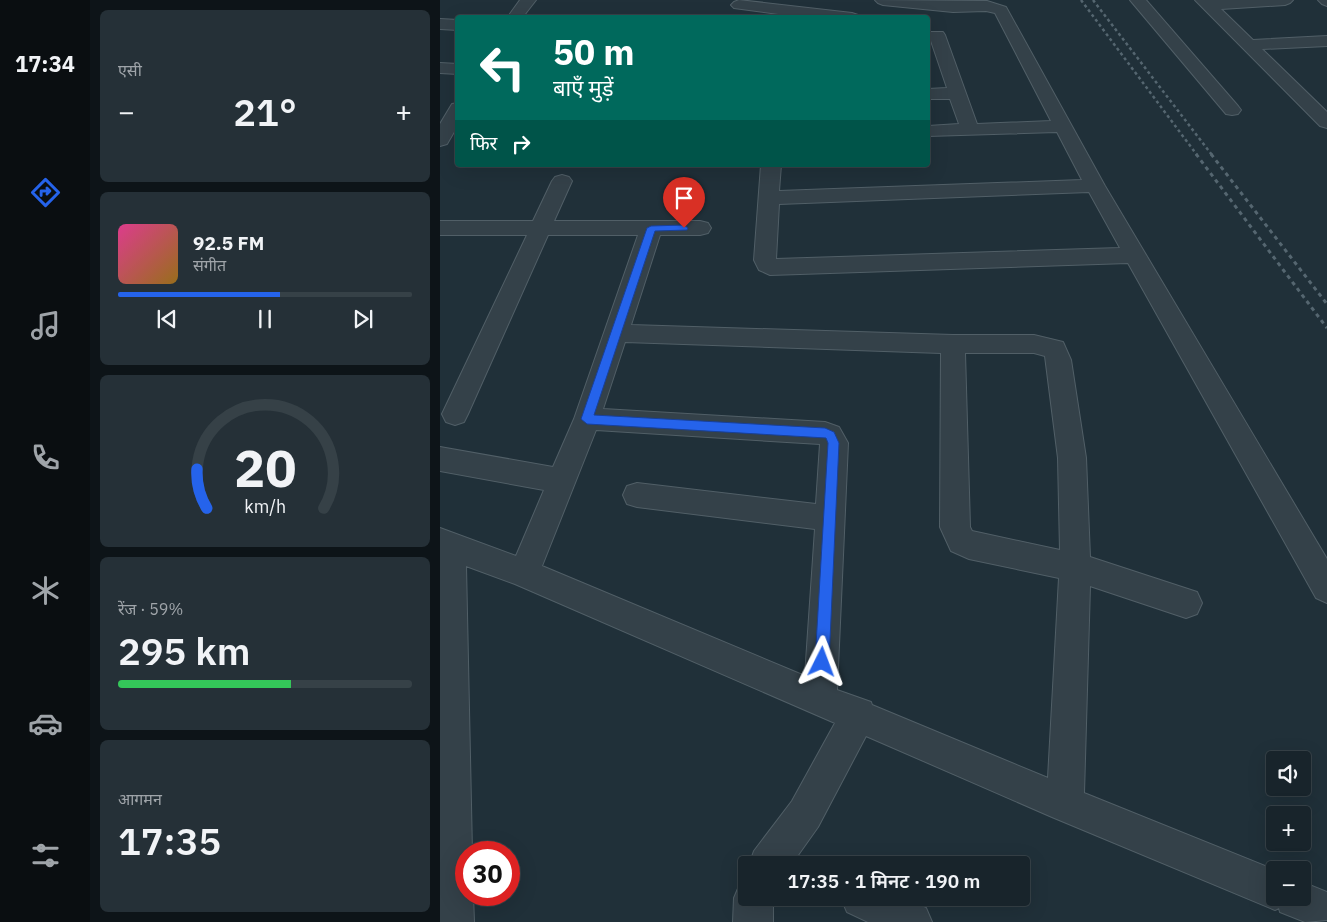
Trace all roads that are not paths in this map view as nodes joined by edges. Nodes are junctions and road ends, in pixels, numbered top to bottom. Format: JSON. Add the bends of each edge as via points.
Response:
{"nodes":[{"id":1,"x":528,"y":0,"type":"edge"},
{"id":2,"x":883,"y":0,"type":"edge"},
{"id":3,"x":1138,"y":0,"type":"edge"},
{"id":4,"x":1285,"y":0,"type":"edge"},
{"id":5,"x":918,"y":2,"type":"edge"},
{"id":6,"x":1206,"y":3,"type":"edge"},
{"id":7,"x":738,"y":8,"type":"edge"},
{"id":8,"x":516,"y":15,"type":"edge"},
{"id":9,"x":818,"y":15,"type":"edge"},
{"id":10,"x":440,"y":24,"type":"edge"},
{"id":11,"x":455,"y":25,"type":"edge"},
{"id":12,"x":937,"y":35,"type":"dead end"},
{"id":13,"x":1327,"y":41,"type":"edge"},
{"id":14,"x":1250,"y":45,"type":"junction"},
{"id":15,"x":440,"y":68,"type":"edge"},
{"id":16,"x":455,"y":69,"type":"edge"},
{"id":17,"x":957,"y":93,"type":"junction"},
{"id":18,"x":930,"y":94,"type":"edge"},
{"id":19,"x":1327,"y":95,"type":"edge"},
{"id":20,"x":1305,"y":100,"type":"junction"},
{"id":21,"x":1327,"y":105,"type":"edge"},
{"id":22,"x":1232,"y":110,"type":"dead end"},
{"id":23,"x":455,"y":114,"type":"edge"},
{"id":24,"x":1327,"y":122,"type":"edge"},
{"id":25,"x":1064,"y":126,"type":"junction"},
{"id":26,"x":970,"y":130,"type":"junction"},
{"id":27,"x":930,"y":131,"type":"edge"},
{"id":28,"x":440,"y":141,"type":"edge"},
{"id":29,"x":455,"y":142,"type":"edge"},
{"id":30,"x":771,"y":167,"type":"edge"},
{"id":31,"x":562,"y":181,"type":"dead end"},
{"id":32,"x":1095,"y":186,"type":"junction"},
{"id":33,"x":770,"y":198,"type":"junction"},
{"id":34,"x":440,"y":228,"type":"edge"},
{"id":35,"x":651,"y":228,"type":"junction"},
{"id":36,"x":700,"y":228,"type":"dead end"},
{"id":37,"x":540,"y":230,"type":"junction"},
{"id":38,"x":1134,"y":255,"type":"junction"},
{"id":39,"x":615,"y":333,"type":"junction"},
{"id":40,"x":953,"y":344,"type":"junction"},
{"id":41,"x":455,"y":414,"type":"dead end"},
{"id":42,"x":587,"y":419,"type":"junction"},
{"id":43,"x":440,"y":458,"type":"edge"},
{"id":44,"x":562,"y":481,"type":"junction"},
{"id":45,"x":637,"y":495,"type":"dead end"},
{"id":46,"x":829,"y":518,"type":"junction"},
{"id":47,"x":445,"y":544,"type":"edge"},
{"id":48,"x":1075,"y":567,"type":"junction"},
{"id":49,"x":524,"y":572,"type":"junction"},
{"id":50,"x":1327,"y":588,"type":"edge"},
{"id":51,"x":1186,"y":604,"type":"dead end"},
{"id":52,"x":820,"y":698,"type":"junction"},
{"id":53,"x":859,"y":714,"type":"junction"},
{"id":54,"x":1065,"y":804,"type":"junction"},
{"id":55,"x":782,"y":856,"type":"edge"},
{"id":56,"x":1266,"y":886,"type":"edge"},
{"id":57,"x":753,"y":906,"type":"edge"},
{"id":58,"x":878,"y":906,"type":"edge"},
{"id":59,"x":454,"y":922,"type":"edge"},
{"id":60,"x":752,"y":922,"type":"edge"},
{"id":61,"x":912,"y":922,"type":"edge"}],
"edges":[{"from":1,"to":8,"type":"street"},
{"from":2,"to":5,"type":"street"},
{"from":3,"to":22,"type":"street"},
{"from":4,"to":6,"type":"street"},
{"from":5,"to":25,"type":"street","via":[[987,6],[1001,10]]},
{"from":6,"to":14,"type":"street"},
{"from":7,"to":9,"type":"street"},
{"from":10,"to":11,"type":"street"},
{"from":12,"to":17,"type":"street"},
{"from":13,"to":14,"type":"street"},
{"from":14,"to":20,"type":"street"},
{"from":15,"to":16,"type":"street"},
{"from":17,"to":18,"type":"street"},
{"from":17,"to":26,"type":"street"},
{"from":19,"to":20,"type":"street"},
{"from":20,"to":21,"type":"street"},
{"from":20,"to":24,"type":"street"},
{"from":23,"to":28,"type":"street"},
{"from":25,"to":26,"type":"street"},
{"from":25,"to":32,"type":"street"},
{"from":26,"to":27,"type":"street"},
{"from":28,"to":29,"type":"street"},
{"from":30,"to":33,"type":"street"},
{"from":31,"to":37,"type":"street"},
{"from":32,"to":33,"type":"street"},
{"from":32,"to":38,"type":"street"},
{"from":33,"to":38,"type":"street","via":[[765,260],[767,265],[775,268]]},
{"from":34,"to":37,"type":"street"},
{"from":35,"to":36,"type":"street"},
{"from":35,"to":37,"type":"street"},
{"from":35,"to":39,"type":"street"},
{"from":37,"to":41,"type":"street"},
{"from":38,"to":50,"type":"street"},
{"from":39,"to":40,"type":"street"},
{"from":39,"to":42,"type":"street"},
{"from":40,"to":48,"type":"street","via":[[956,534],[969,545]]},
{"from":40,"to":48,"type":"street","via":[[1034,344],[1048,346],[1056,353],[1072,458]]},
{"from":42,"to":44,"type":"street"},
{"from":42,"to":46,"type":"street","via":[[825,432],[834,443]]},
{"from":43,"to":44,"type":"street"},
{"from":44,"to":49,"type":"street"},
{"from":45,"to":46,"type":"street"},
{"from":46,"to":52,"type":"street"},
{"from":47,"to":49,"type":"street"},
{"from":47,"to":59,"type":"street"},
{"from":48,"to":51,"type":"street"},
{"from":48,"to":54,"type":"street"},
{"from":49,"to":52,"type":"street"},
{"from":52,"to":53,"type":"street"},
{"from":53,"to":54,"type":"street"},
{"from":53,"to":55,"type":"street"},
{"from":54,"to":56,"type":"street"},
{"from":57,"to":60,"type":"street"},
{"from":58,"to":61,"type":"street"}]}
